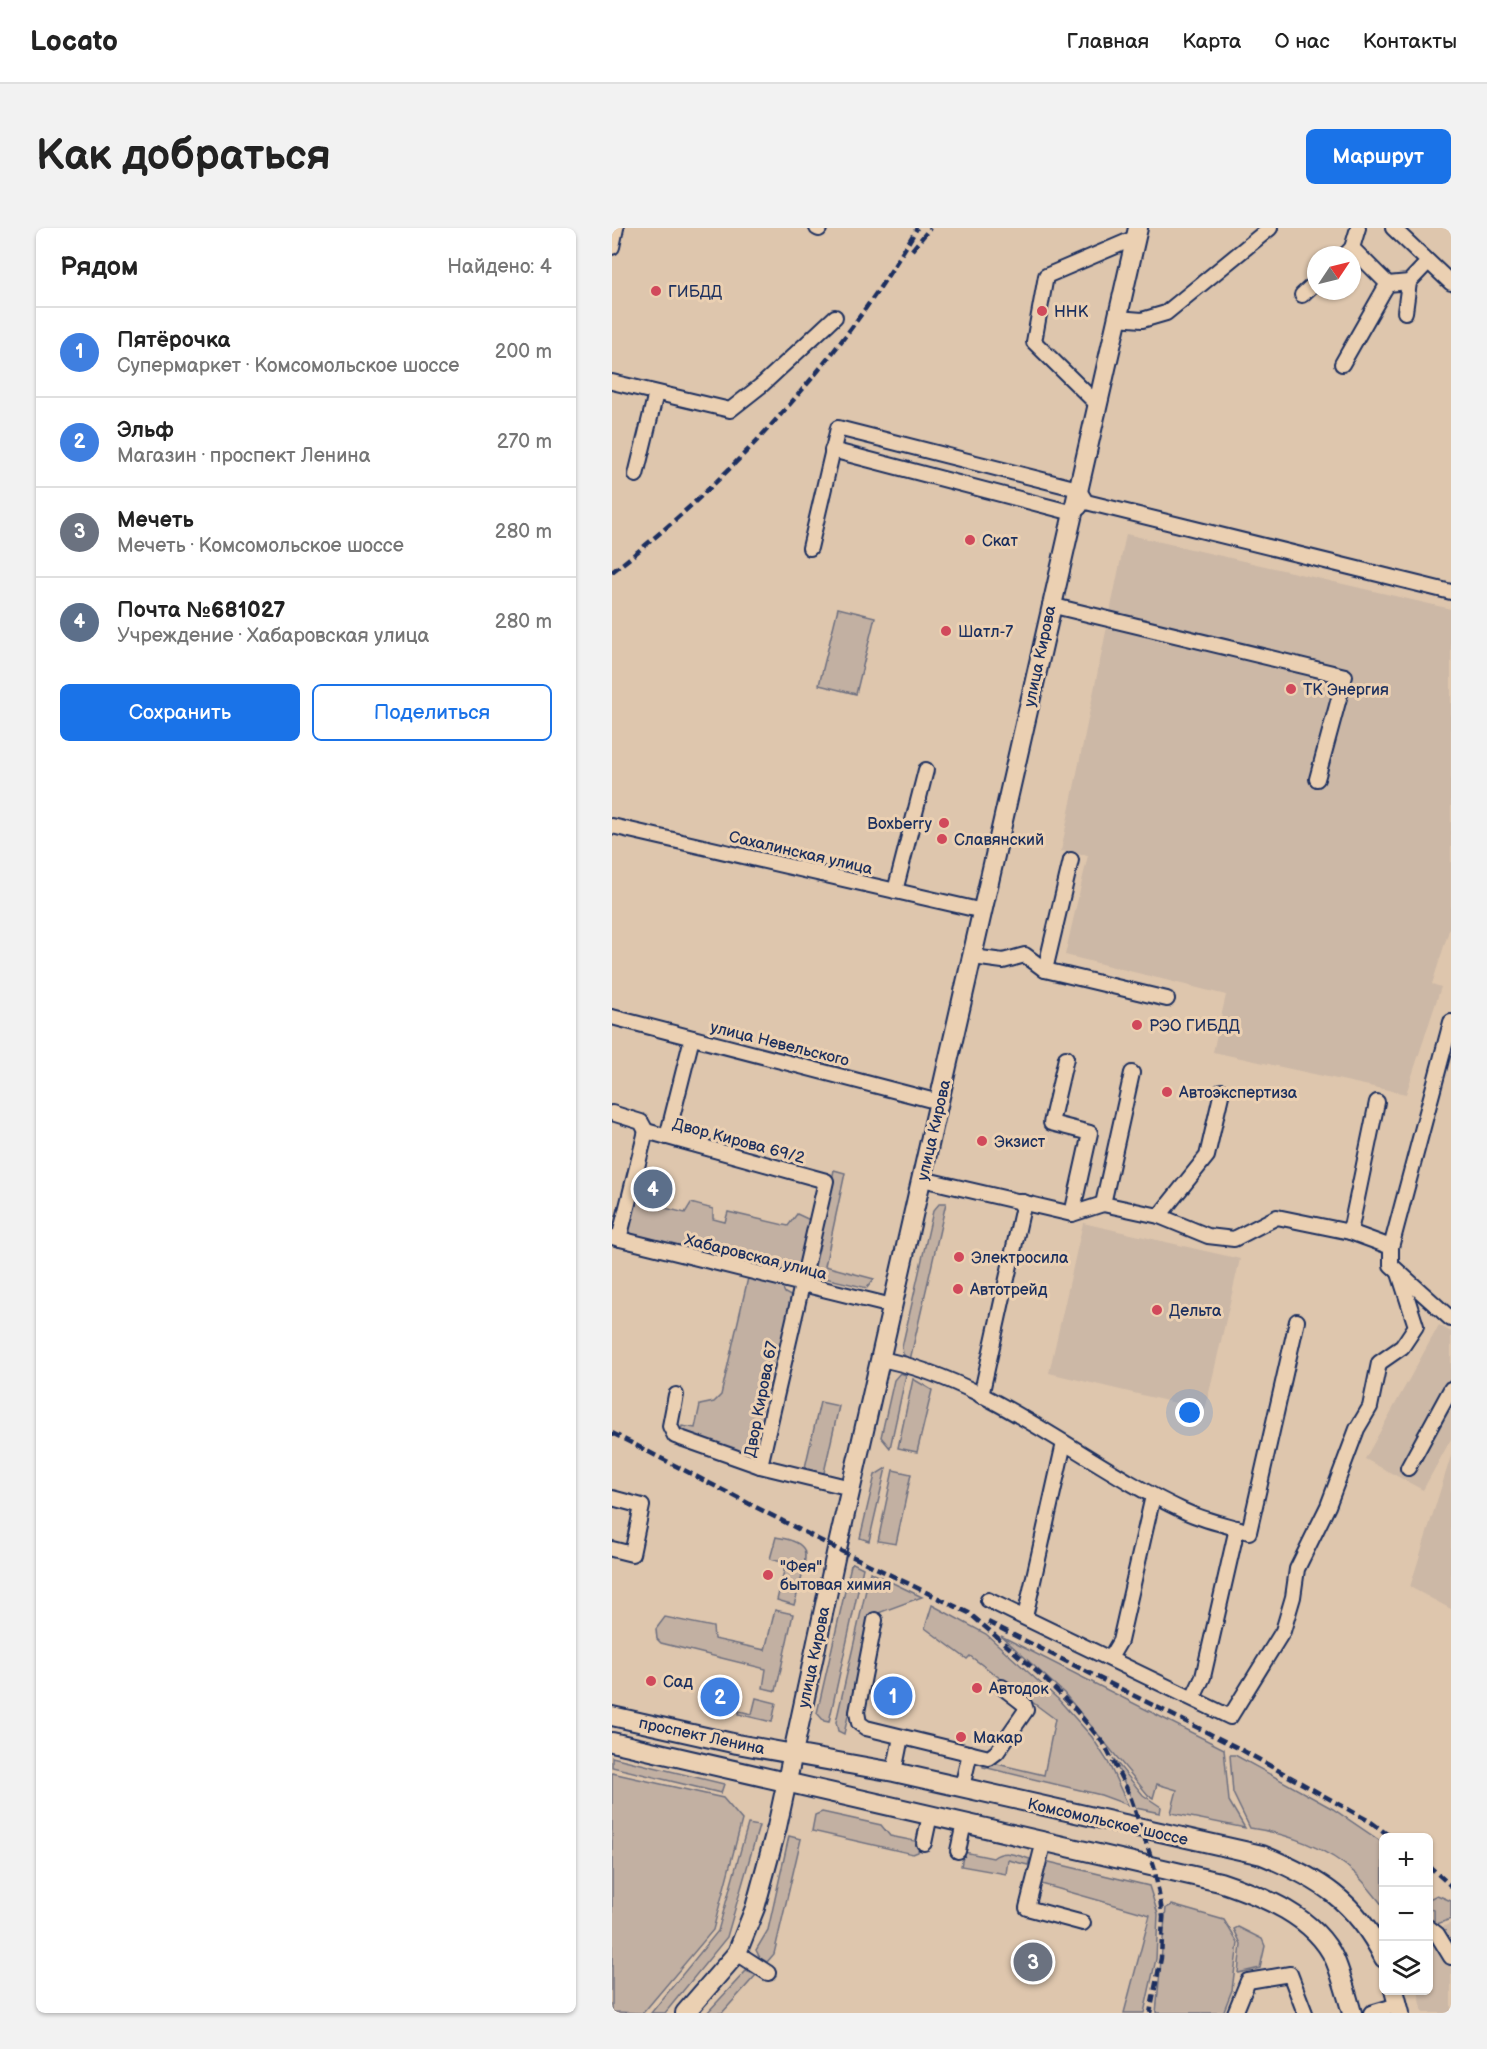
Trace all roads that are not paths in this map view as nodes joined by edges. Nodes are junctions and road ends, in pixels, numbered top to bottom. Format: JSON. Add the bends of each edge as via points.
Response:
{"nodes":[{"id":1,"x":616,"y":228,"type":"edge"},
{"id":2,"x":1270,"y":228,"type":"edge"},
{"id":3,"x":1358,"y":228,"type":"edge"},
{"id":4,"x":1393,"y":228,"type":"edge"},
{"id":5,"x":1136,"y":233,"type":"edge"},
{"id":6,"x":1350,"y":246,"type":"edge"},
{"id":7,"x":612,"y":248,"type":"edge"},
{"id":8,"x":1361,"y":262,"type":"edge"},
{"id":9,"x":1428,"y":262,"type":"junction"},
{"id":10,"x":1409,"y":282,"type":"junction"},
{"id":11,"x":1451,"y":283,"type":"edge"},
{"id":12,"x":1389,"y":285,"type":"junction"},
{"id":13,"x":1307,"y":290,"type":"edge"},
{"id":14,"x":1302,"y":295,"type":"dead end"},
{"id":15,"x":1405,"y":312,"type":"dead end"},
{"id":16,"x":835,"y":317,"type":"dead end"},
{"id":17,"x":1117,"y":318,"type":"junction"},
{"id":18,"x":1342,"y":364,"type":"dead end"},
{"id":19,"x":612,"y":382,"type":"edge"},
{"id":20,"x":656,"y":393,"type":"junction"},
{"id":21,"x":1098,"y":405,"type":"junction"},
{"id":22,"x":832,"y":450,"type":"junction"},
{"id":23,"x":636,"y":475,"type":"dead end"},
{"id":24,"x":1079,"y":501,"type":"junction"},
{"id":25,"x":810,"y":548,"type":"dead end"},
{"id":26,"x":1451,"y":592,"type":"edge"},
{"id":27,"x":1050,"y":605,"type":"junction"},
{"id":28,"x":926,"y":770,"type":"dead end"},
{"id":29,"x":1317,"y":779,"type":"dead end"},
{"id":30,"x":612,"y":826,"type":"edge"},
{"id":31,"x":1071,"y":860,"type":"dead end"},
{"id":32,"x":895,"y":891,"type":"junction"},
{"id":33,"x":983,"y":911,"type":"junction"},
{"id":34,"x":973,"y":957,"type":"junction"},
{"id":35,"x":1045,"y":970,"type":"junction"},
{"id":36,"x":1167,"y":999,"type":"dead end"},
{"id":37,"x":612,"y":1017,"type":"edge"},
{"id":38,"x":1451,"y":1022,"type":"edge"},
{"id":39,"x":692,"y":1038,"type":"junction"},
{"id":40,"x":1066,"y":1058,"type":"dead end"},
{"id":41,"x":1132,"y":1072,"type":"dead end"},
{"id":42,"x":1222,"y":1091,"type":"dead end"},
{"id":43,"x":939,"y":1101,"type":"junction"},
{"id":44,"x":1377,"y":1102,"type":"dead end"},
{"id":45,"x":612,"y":1113,"type":"edge"},
{"id":46,"x":646,"y":1131,"type":"junction"},
{"id":47,"x":667,"y":1137,"type":"junction"},
{"id":48,"x":922,"y":1179,"type":"junction"},
{"id":49,"x":1024,"y":1202,"type":"junction"},
{"id":50,"x":1103,"y":1204,"type":"junction"},
{"id":51,"x":1072,"y":1214,"type":"junction"},
{"id":52,"x":1159,"y":1216,"type":"junction"},
{"id":53,"x":1350,"y":1232,"type":"junction"},
{"id":54,"x":615,"y":1238,"type":"edge"},
{"id":55,"x":1391,"y":1247,"type":"junction"},
{"id":56,"x":1399,"y":1273,"type":"junction"},
{"id":57,"x":801,"y":1284,"type":"junction"},
{"id":58,"x":892,"y":1306,"type":"junction"},
{"id":59,"x":1451,"y":1319,"type":"edge"},
{"id":60,"x":1297,"y":1321,"type":"dead end"},
{"id":61,"x":880,"y":1359,"type":"junction"},
{"id":62,"x":1451,"y":1389,"type":"edge"},
{"id":63,"x":676,"y":1395,"type":"dead end"},
{"id":64,"x":981,"y":1396,"type":"junction"},
{"id":65,"x":1064,"y":1443,"type":"junction"},
{"id":66,"x":760,"y":1466,"type":"junction"},
{"id":67,"x":1408,"y":1468,"type":"dead end"},
{"id":68,"x":851,"y":1488,"type":"junction"},
{"id":69,"x":1153,"y":1496,"type":"junction"},
{"id":70,"x":612,"y":1498,"type":"edge"},
{"id":71,"x":1237,"y":1528,"type":"junction"},
{"id":72,"x":612,"y":1550,"type":"edge"},
{"id":73,"x":988,"y":1600,"type":"dead end"},
{"id":74,"x":1025,"y":1617,"type":"junction"},
{"id":75,"x":875,"y":1620,"type":"dead end"},
{"id":76,"x":1110,"y":1658,"type":"junction"},
{"id":77,"x":1002,"y":1687,"type":"dead end"},
{"id":78,"x":1193,"y":1698,"type":"junction"},
{"id":79,"x":612,"y":1716,"type":"edge"},
{"id":80,"x":901,"y":1737,"type":"junction"},
{"id":81,"x":612,"y":1742,"type":"edge"},
{"id":82,"x":970,"y":1753,"type":"junction"},
{"id":83,"x":792,"y":1754,"type":"junction"},
{"id":84,"x":894,"y":1772,"type":"junction"},
{"id":85,"x":787,"y":1782,"type":"junction"},
{"id":86,"x":962,"y":1787,"type":"junction"},
{"id":87,"x":930,"y":1815,"type":"junction"},
{"id":88,"x":964,"y":1823,"type":"junction"},
{"id":89,"x":1044,"y":1841,"type":"junction"},
{"id":90,"x":924,"y":1843,"type":"dead end"},
{"id":91,"x":958,"y":1851,"type":"dead end"},
{"id":92,"x":1083,"y":1923,"type":"dead end"},
{"id":93,"x":1433,"y":1931,"type":"edge"},
{"id":94,"x":1379,"y":1937,"type":"edge"},
{"id":95,"x":737,"y":1953,"type":"junction"},
{"id":96,"x":1451,"y":1957,"type":"edge"},
{"id":97,"x":768,"y":1973,"type":"dead end"},
{"id":98,"x":1397,"y":2003,"type":"edge"},
{"id":99,"x":685,"y":2013,"type":"edge"},
{"id":100,"x":1235,"y":2013,"type":"edge"},
{"id":101,"x":1305,"y":2013,"type":"edge"},
{"id":102,"x":1352,"y":2013,"type":"edge"},
{"id":103,"x":1371,"y":2013,"type":"edge"}],
"edges":[{"from":1,"to":7,"type":"street"},
{"from":2,"to":17,"type":"street","via":[[1166,313],[1142,320]]},
{"from":3,"to":6,"type":"street"},
{"from":4,"to":9,"type":"street"},
{"from":5,"to":17,"type":"main road","name":"улица Кирова"},
{"from":5,"to":21,"type":"street","via":[[1046,276],[1041,296],[1034,342]]},
{"from":8,"to":12,"type":"street"},
{"from":9,"to":10,"type":"street"},
{"from":9,"to":11,"type":"street"},
{"from":10,"to":12,"type":"street"},
{"from":10,"to":15,"type":"street"},
{"from":12,"to":18,"type":"street"},
{"from":13,"to":14,"type":"street"},
{"from":16,"to":20,"type":"street","via":[[730,410]]},
{"from":17,"to":21,"type":"main road","name":"улица Кирова"},
{"from":19,"to":20,"type":"street"},
{"from":20,"to":23,"type":"street"},
{"from":21,"to":24,"type":"main road","name":"улица Кирова"},
{"from":22,"to":24,"type":"street"},
{"from":22,"to":24,"type":"street","via":[[838,428]]},
{"from":22,"to":25,"type":"street"},
{"from":24,"to":26,"type":"street"},
{"from":24,"to":27,"type":"main road","name":"улица Кирова"},
{"from":27,"to":29,"type":"street","via":[[1345,676]]},
{"from":27,"to":33,"type":"main road","name":"улица Кирова"},
{"from":28,"to":32,"type":"street"},
{"from":30,"to":32,"type":"street","name":"Сахалинская улица"},
{"from":31,"to":35,"type":"street"},
{"from":32,"to":33,"type":"street","name":"Сахалинская улица"},
{"from":33,"to":34,"type":"main road","name":"улица Кирова"},
{"from":34,"to":35,"type":"street","via":[[1003,961],[1025,955]]},
{"from":34,"to":43,"type":"main road","name":"улица Кирова"},
{"from":35,"to":36,"type":"street"},
{"from":37,"to":39,"type":"street","name":"улица Невельского"},
{"from":38,"to":55,"type":"street"},
{"from":39,"to":43,"type":"street","name":"улица Невельского"},
{"from":39,"to":47,"type":"street"},
{"from":40,"to":51,"type":"street","via":[[1051,1123],[1090,1133]]},
{"from":41,"to":50,"type":"street"},
{"from":42,"to":52,"type":"street","via":[[1208,1156]]},
{"from":43,"to":48,"type":"main road","name":"улица Кирова"},
{"from":44,"to":53,"type":"street"},
{"from":45,"to":46,"type":"street","name":"Двор Кирова 69/2","via":[[641,1122]]},
{"from":46,"to":47,"type":"street","name":"Двор Кирова 69/2"},
{"from":46,"to":54,"type":"street"},
{"from":47,"to":57,"type":"street","name":"Двор Кирова 69/2","via":[[826,1180]]},
{"from":48,"to":49,"type":"street"},
{"from":48,"to":58,"type":"main road","name":"улица Кирова"},
{"from":49,"to":51,"type":"street"},
{"from":49,"to":64,"type":"street"},
{"from":50,"to":51,"type":"street"},
{"from":50,"to":52,"type":"street"},
{"from":52,"to":53,"type":"street","via":[[1208,1236],[1234,1239],[1277,1217]]},
{"from":53,"to":55,"type":"street"},
{"from":54,"to":57,"type":"street","name":"Хабаровская улица"},
{"from":55,"to":56,"type":"street","via":[[1391,1265]]},
{"from":56,"to":59,"type":"street"},
{"from":56,"to":78,"type":"street","via":[[1416,1326],[1402,1347],[1379,1363],[1370,1407],[1297,1569],[1283,1631],[1230,1717]]},
{"from":57,"to":58,"type":"street","name":"Хабаровская улица"},
{"from":57,"to":66,"type":"street","name":"Двор Кирова 67"},
{"from":58,"to":61,"type":"main road","name":"улица Кирова"},
{"from":60,"to":71,"type":"street","via":[[1249,1532]]},
{"from":61,"to":64,"type":"street","via":[[912,1365]]},
{"from":61,"to":68,"type":"main road","name":"улица Кирова"},
{"from":62,"to":67,"type":"street"},
{"from":63,"to":66,"type":"street","via":[[670,1426],[675,1436]]},
{"from":64,"to":65,"type":"street"},
{"from":65,"to":69,"type":"street"},
{"from":65,"to":74,"type":"street"},
{"from":66,"to":68,"type":"street","name":"Двор Кирова 67"},
{"from":68,"to":83,"type":"main road","name":"улица Кирова"},
{"from":69,"to":71,"type":"street","via":[[1186,1512]]},
{"from":69,"to":76,"type":"street","via":[[1120,1641]]},
{"from":70,"to":72,"type":"street","via":[[642,1506],[632,1554]]},
{"from":71,"to":78,"type":"street","via":[[1203,1677]]},
{"from":73,"to":74,"type":"street"},
{"from":74,"to":76,"type":"street"},
{"from":75,"to":80,"type":"street","via":[[857,1718],[866,1728]]},
{"from":76,"to":78,"type":"street"},
{"from":77,"to":82,"type":"street","via":[[1026,1710],[994,1756]]},
{"from":79,"to":83,"type":"main road","name":"проспект Ленина"},
{"from":80,"to":82,"type":"street"},
{"from":80,"to":84,"type":"street"},
{"from":81,"to":85,"type":"main road","name":"проспект Ленина"},
{"from":82,"to":86,"type":"street"},
{"from":83,"to":84,"type":"main road","name":"Комсомольское шоссе"},
{"from":83,"to":85,"type":"main road","name":"улица Кирова"},
{"from":84,"to":86,"type":"main road","name":"Комсомольское шоссе"},
{"from":85,"to":87,"type":"main road","name":"Комсомольское шоссе"},
{"from":85,"to":95,"type":"main road","name":"улица Кирова","via":[[755,1908]]},
{"from":86,"to":94,"type":"main road","name":"Комсомольское шоссе","via":[[1262,1855],[1329,1889]]},
{"from":87,"to":88,"type":"main road","name":"Комсомольское шоссе"},
{"from":87,"to":90,"type":"street"},
{"from":88,"to":89,"type":"main road","name":"Комсомольское шоссе"},
{"from":88,"to":91,"type":"street"},
{"from":89,"to":92,"type":"street","via":[[1027,1908]]},
{"from":89,"to":102,"type":"main road","name":"Комсомольское шоссе","via":[[1220,1882],[1273,1902],[1299,1918],[1335,1959]]},
{"from":93,"to":96,"type":"street"},
{"from":95,"to":97,"type":"street"},
{"from":95,"to":99,"type":"main road","name":"улица Кирова"},
{"from":98,"to":103,"type":"street"},
{"from":100,"to":101,"type":"street","via":[[1248,1981],[1290,1974]]}]}
